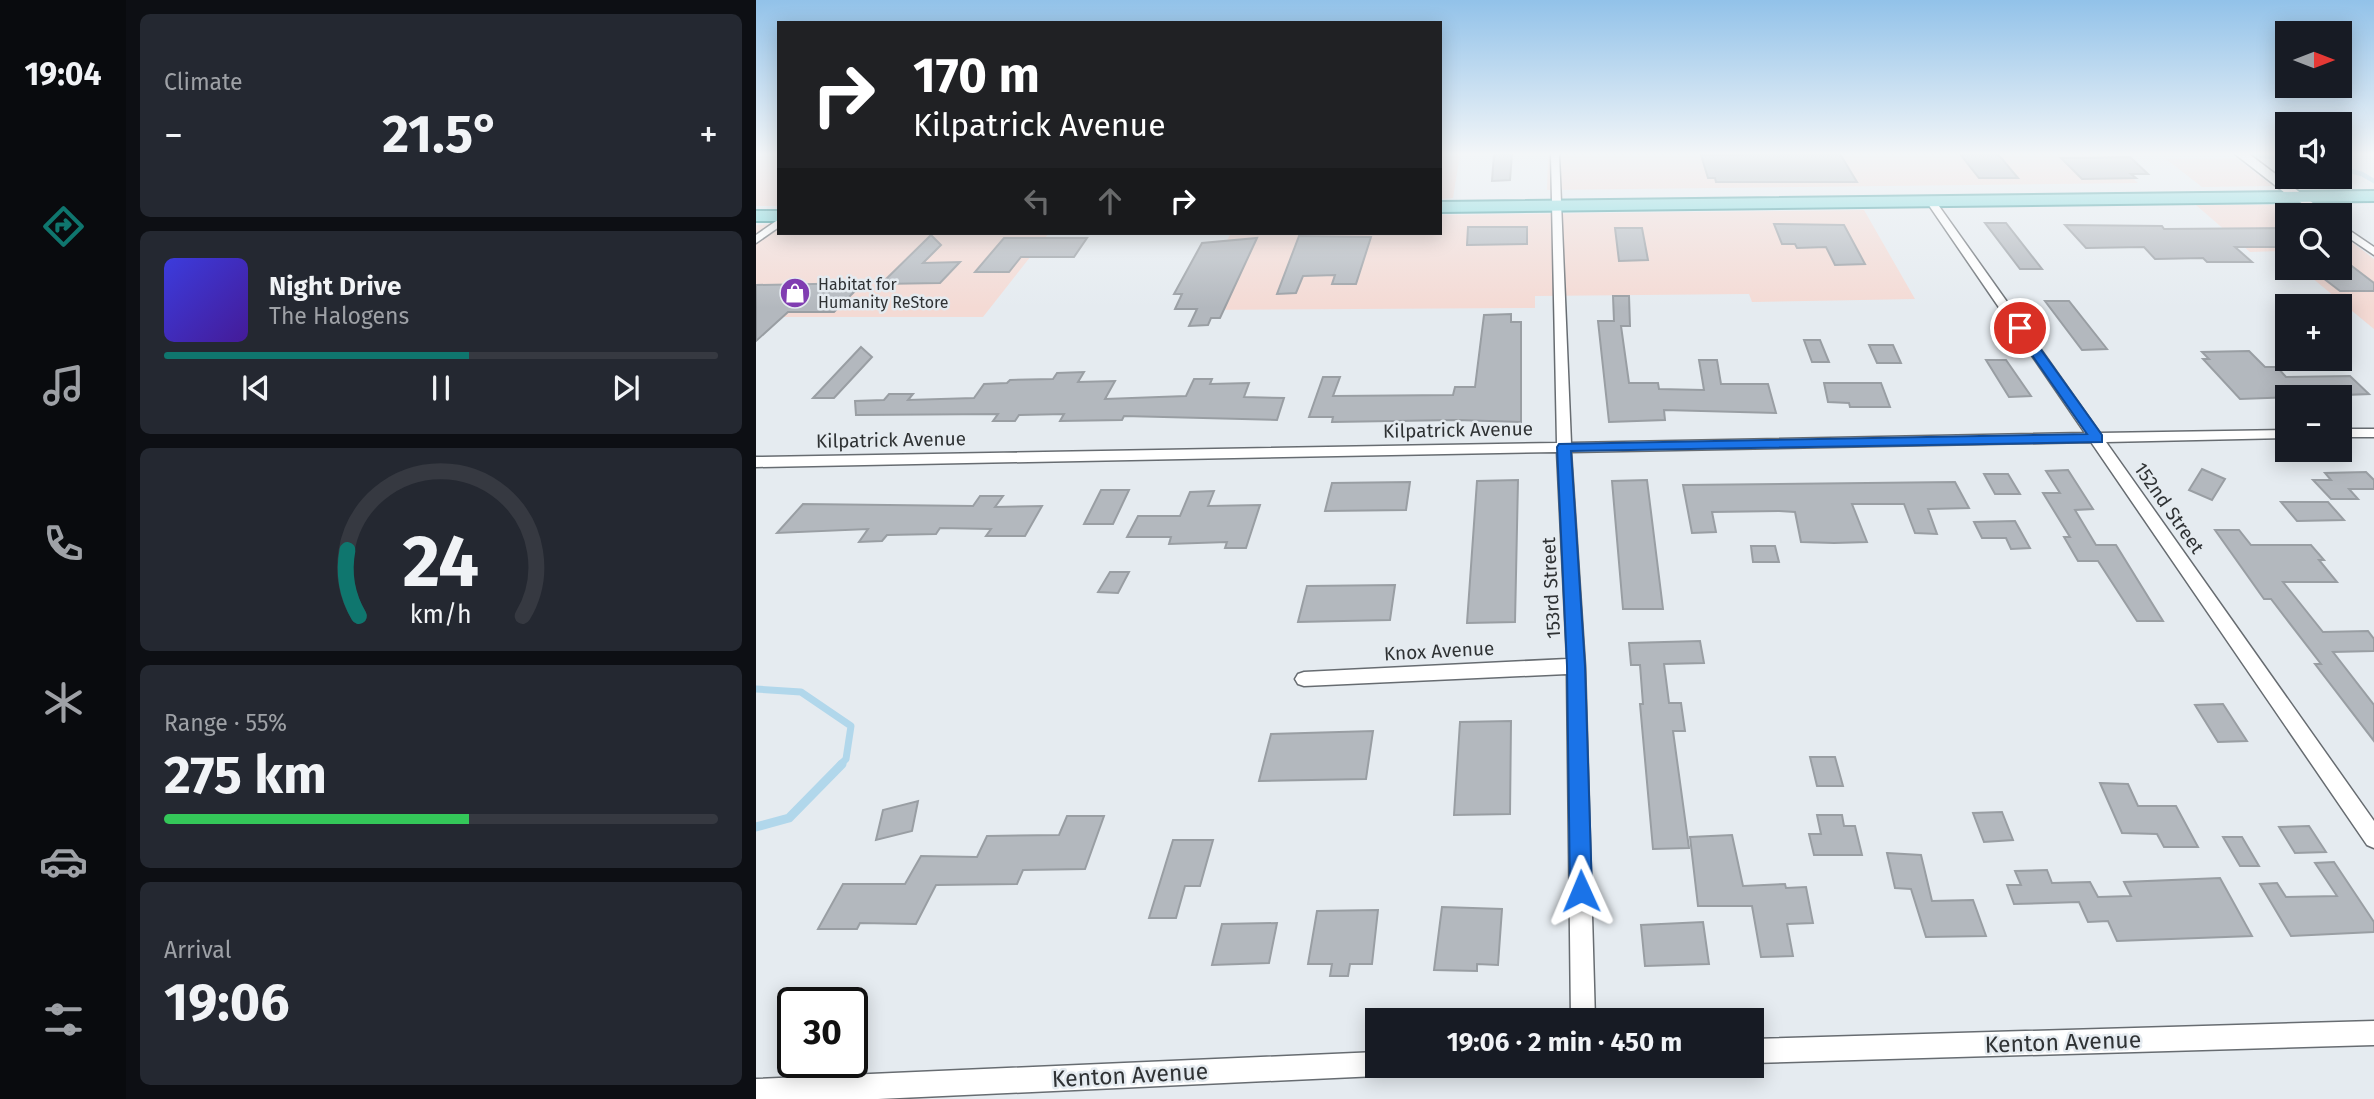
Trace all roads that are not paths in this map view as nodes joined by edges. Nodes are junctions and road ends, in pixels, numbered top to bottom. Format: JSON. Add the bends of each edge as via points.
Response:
{"nodes":[{"id":1,"x":1609,"y":205,"type":"edge"},
{"id":2,"x":1934,"y":205,"type":"edge"},
{"id":3,"x":1555,"y":206,"type":"junction"},
{"id":4,"x":1442,"y":207,"type":"edge"},
{"id":5,"x":756,"y":216,"type":"edge"},
{"id":6,"x":777,"y":216,"type":"edge"},
{"id":7,"x":777,"y":224,"type":"edge"},
{"id":8,"x":2352,"y":236,"type":"edge"},
{"id":9,"x":756,"y":240,"type":"edge"},
{"id":10,"x":2374,"y":252,"type":"edge"},
{"id":11,"x":2352,"y":433,"type":"edge"},
{"id":12,"x":2374,"y":433,"type":"edge"},
{"id":13,"x":2275,"y":435,"type":"edge"},
{"id":14,"x":2097,"y":439,"type":"junction"},
{"id":15,"x":1564,"y":447,"type":"junction"},
{"id":16,"x":756,"y":462,"type":"edge"},
{"id":17,"x":1576,"y":666,"type":"junction"},
{"id":18,"x":1304,"y":679,"type":"dead end"},
{"id":19,"x":2374,"y":838,"type":"edge"},
{"id":20,"x":1583,"y":1008,"type":"edge"},
{"id":21,"x":2374,"y":1033,"type":"edge"},
{"id":22,"x":1764,"y":1051,"type":"edge"},
{"id":23,"x":1365,"y":1065,"type":"edge"},
{"id":24,"x":756,"y":1092,"type":"edge"}],
"edges":[{"from":1,"to":3,"type":"main road"},
{"from":2,"to":14,"type":"street","name":"152nd Street"},
{"from":3,"to":4,"type":"main road"},
{"from":3,"to":15,"type":"street","name":"153rd Street"},
{"from":5,"to":6,"type":"main road"},
{"from":7,"to":9,"type":"street"},
{"from":8,"to":10,"type":"street"},
{"from":11,"to":12,"type":"street"},
{"from":13,"to":14,"type":"street","name":"Kilpatrick Avenue"},
{"from":14,"to":15,"type":"street","name":"Kilpatrick Avenue"},
{"from":14,"to":19,"type":"street","name":"152nd Street"},
{"from":15,"to":16,"type":"street","name":"Kilpatrick Avenue"},
{"from":15,"to":17,"type":"street","name":"153rd Street"},
{"from":17,"to":18,"type":"street","name":"Knox Avenue"},
{"from":17,"to":20,"type":"street","name":"153rd Street"},
{"from":21,"to":22,"type":"street","name":"Kenton Avenue"},
{"from":23,"to":24,"type":"street","name":"Kenton Avenue"}]}
